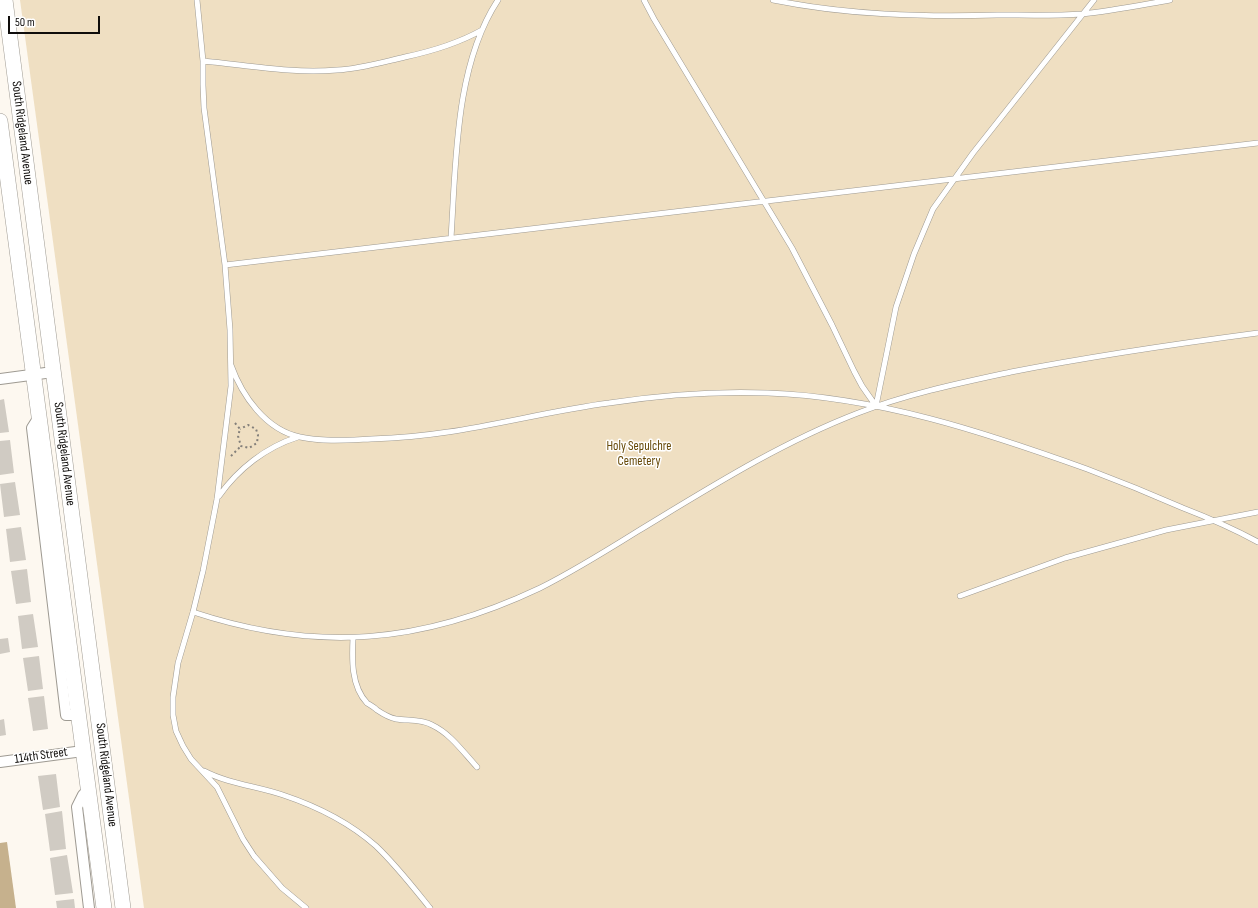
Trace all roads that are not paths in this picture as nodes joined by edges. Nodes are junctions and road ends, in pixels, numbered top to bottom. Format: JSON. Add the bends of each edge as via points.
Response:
{"nodes":[{"id":1,"x":5,"y":0,"type":"edge"},
{"id":2,"x":197,"y":0,"type":"edge"},
{"id":3,"x":498,"y":0,"type":"edge"},
{"id":4,"x":644,"y":0,"type":"edge"},
{"id":5,"x":773,"y":0,"type":"edge"},
{"id":6,"x":1094,"y":0,"type":"edge"},
{"id":7,"x":1170,"y":0,"type":"edge"},
{"id":8,"x":1083,"y":14,"type":"junction"},
{"id":9,"x":482,"y":30,"type":"junction"},
{"id":10,"x":203,"y":61,"type":"junction"},
{"id":11,"x":0,"y":121,"type":"edge"},
{"id":12,"x":1258,"y":143,"type":"edge"},
{"id":13,"x":2,"y":149,"type":"edge"},
{"id":14,"x":954,"y":179,"type":"junction"},
{"id":15,"x":765,"y":201,"type":"junction"},
{"id":16,"x":451,"y":238,"type":"junction"},
{"id":17,"x":225,"y":265,"type":"junction"},
{"id":18,"x":1258,"y":333,"type":"edge"},
{"id":19,"x":231,"y":365,"type":"junction"},
{"id":20,"x":53,"y":372,"type":"junction"},
{"id":21,"x":33,"y":374,"type":"junction"},
{"id":22,"x":0,"y":379,"type":"edge"},
{"id":23,"x":876,"y":406,"type":"junction"},
{"id":24,"x":298,"y":437,"type":"junction"},
{"id":25,"x":218,"y":499,"type":"junction"},
{"id":26,"x":1258,"y":512,"type":"edge"},
{"id":27,"x":1213,"y":520,"type":"junction"},
{"id":28,"x":1258,"y":542,"type":"edge"},
{"id":29,"x":960,"y":596,"type":"dead end"},
{"id":30,"x":193,"y":612,"type":"junction"},
{"id":31,"x":352,"y":638,"type":"junction"},
{"id":32,"x":83,"y":751,"type":"junction"},
{"id":33,"x":0,"y":762,"type":"edge"},
{"id":34,"x":477,"y":767,"type":"dead end"},
{"id":35,"x":202,"y":769,"type":"junction"},
{"id":36,"x":88,"y":790,"type":"junction"},
{"id":37,"x":89,"y":908,"type":"edge"},
{"id":38,"x":104,"y":908,"type":"edge"},
{"id":39,"x":123,"y":908,"type":"edge"},
{"id":40,"x":306,"y":908,"type":"edge"},
{"id":41,"x":430,"y":908,"type":"edge"}],
"edges":[{"from":1,"to":20,"type":"main road","name":"South Ridgeland Avenue"},
{"from":2,"to":10,"type":"lane"},
{"from":3,"to":9,"type":"lane"},
{"from":4,"to":15,"type":"lane"},
{"from":5,"to":8,"type":"lane","via":[[826,9],[889,14]]},
{"from":6,"to":8,"type":"lane"},
{"from":7,"to":8,"type":"lane"},
{"from":8,"to":14,"type":"lane"},
{"from":9,"to":10,"type":"lane","via":[[445,47],[337,70],[302,71]]},
{"from":9,"to":16,"type":"lane","via":[[468,73],[462,105],[455,163]]},
{"from":10,"to":17,"type":"lane","via":[[204,108]]},
{"from":11,"to":13,"type":"main road","name":"South Ridgeland Avenue"},
{"from":12,"to":14,"type":"lane"},
{"from":13,"to":21,"type":"main road","name":"South Ridgeland Avenue"},
{"from":14,"to":15,"type":"lane"},
{"from":14,"to":23,"type":"lane","via":[[933,209],[906,275],[896,307]]},
{"from":15,"to":16,"type":"lane"},
{"from":15,"to":23,"type":"lane","via":[[811,283],[859,381]]},
{"from":16,"to":17,"type":"lane"},
{"from":17,"to":19,"type":"lane"},
{"from":18,"to":23,"type":"lane","via":[[1061,362],[950,386]]},
{"from":19,"to":24,"type":"lane","via":[[244,393],[265,418],[280,429]]},
{"from":19,"to":25,"type":"lane","via":[[228,417]]},
{"from":20,"to":21,"type":"street"},
{"from":20,"to":39,"type":"main road","name":"South Ridgeland Avenue"},
{"from":21,"to":22,"type":"street"},
{"from":21,"to":32,"type":"main road","name":"South Ridgeland Avenue"},
{"from":23,"to":24,"type":"lane","via":[[808,396],[732,393],[609,403],[414,436],[348,440]]},
{"from":23,"to":27,"type":"lane","via":[[1018,444],[1116,479]]},
{"from":23,"to":31,"type":"lane","via":[[842,419],[740,470],[540,588],[449,622],[402,633]]},
{"from":24,"to":25,"type":"lane","via":[[273,447],[255,459],[227,485]]},
{"from":25,"to":30,"type":"lane"},
{"from":26,"to":27,"type":"lane"},
{"from":27,"to":28,"type":"lane"},
{"from":27,"to":29,"type":"lane","via":[[1166,530],[1065,558]]},
{"from":30,"to":31,"type":"lane","via":[[273,632],[323,638]]},
{"from":30,"to":35,"type":"lane","via":[[176,675],[173,714],[176,731],[183,746]]},
{"from":31,"to":34,"type":"lane","via":[[355,678],[367,702],[383,714],[396,719],[431,724],[445,732]]},
{"from":32,"to":33,"type":"street","name":"114th Street"},
{"from":32,"to":36,"type":"main road","name":"South Ridgeland Avenue"},
{"from":35,"to":40,"type":"lane","via":[[217,787],[243,840],[254,856],[282,888]]},
{"from":35,"to":41,"type":"lane","via":[[220,778],[285,795],[345,824],[376,846]]},
{"from":36,"to":37,"type":"street","name":"South Ridgeland Avenue","via":[[82,795],[77,807]]},
{"from":36,"to":38,"type":"main road","name":"South Ridgeland Avenue"}]}
